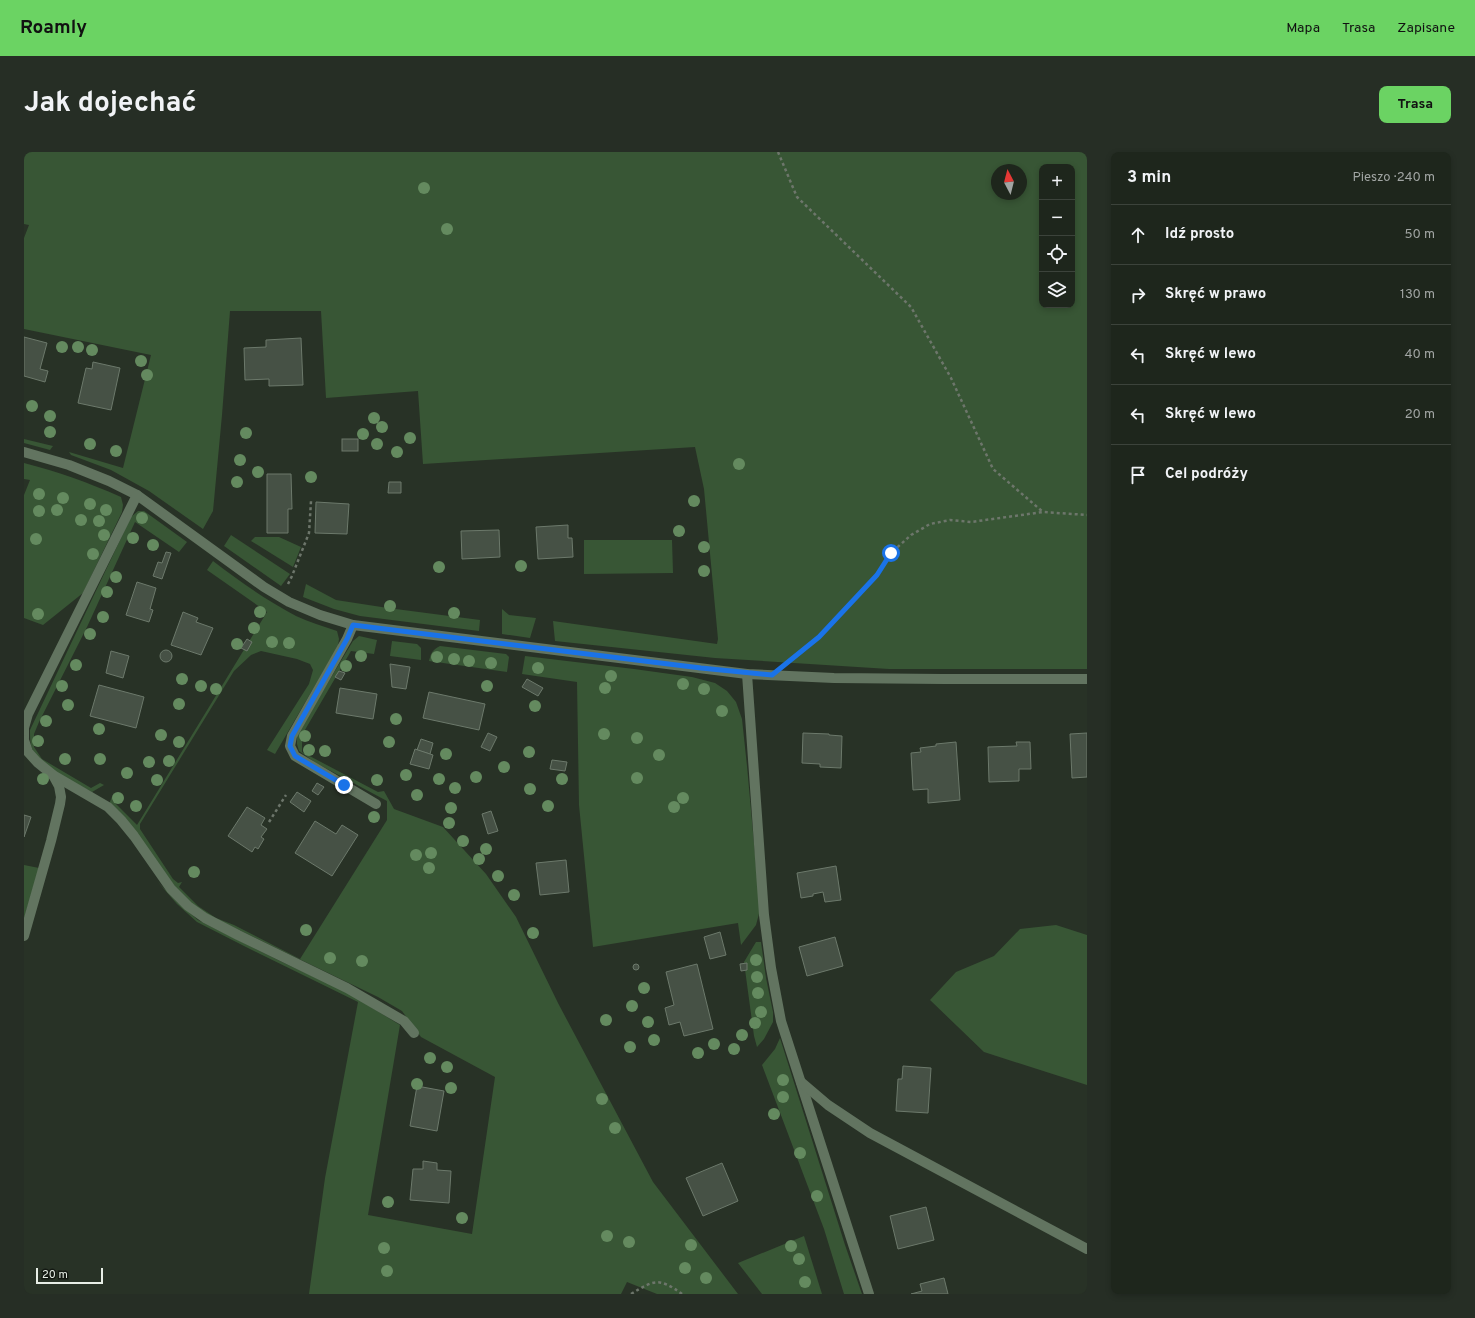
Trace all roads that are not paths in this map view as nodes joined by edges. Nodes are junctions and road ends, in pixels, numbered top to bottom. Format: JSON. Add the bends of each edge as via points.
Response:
{"nodes":[{"id":1,"x":24,"y":452,"type":"edge"},
{"id":2,"x":137,"y":495,"type":"junction"},
{"id":3,"x":353,"y":625,"type":"junction"},
{"id":4,"x":747,"y":674,"type":"junction"},
{"id":5,"x":1087,"y":679,"type":"edge"},
{"id":6,"x":24,"y":739,"type":"edge"},
{"id":7,"x":53,"y":775,"type":"junction"},
{"id":8,"x":376,"y":804,"type":"dead end"},
{"id":9,"x":24,"y":936,"type":"edge"},
{"id":10,"x":414,"y":1033,"type":"dead end"},
{"id":11,"x":801,"y":1082,"type":"junction"},
{"id":12,"x":1087,"y":1249,"type":"edge"},
{"id":13,"x":869,"y":1294,"type":"edge"}],
"edges":[{"from":1,"to":2,"type":"street","via":[[69,465]]},
{"from":2,"to":3,"type":"street","via":[[264,587],[289,602]]},
{"from":2,"to":6,"type":"street","via":[[28,714]]},
{"from":3,"to":4,"type":"street"},
{"from":3,"to":8,"type":"street","via":[[292,736],[290,746],[295,756]]},
{"from":4,"to":5,"type":"street","via":[[834,678]]},
{"from":4,"to":11,"type":"street","via":[[764,915],[770,962],[782,1021]]},
{"from":6,"to":7,"type":"street","via":[[28,752],[36,762]]},
{"from":7,"to":9,"type":"street","via":[[59,786],[60,804]]},
{"from":7,"to":10,"type":"street","via":[[94,798],[117,816],[171,889],[188,906],[238,935],[361,995],[404,1021]]},
{"from":11,"to":12,"type":"street","via":[[828,1105],[870,1133]]},
{"from":11,"to":13,"type":"street"}]}
